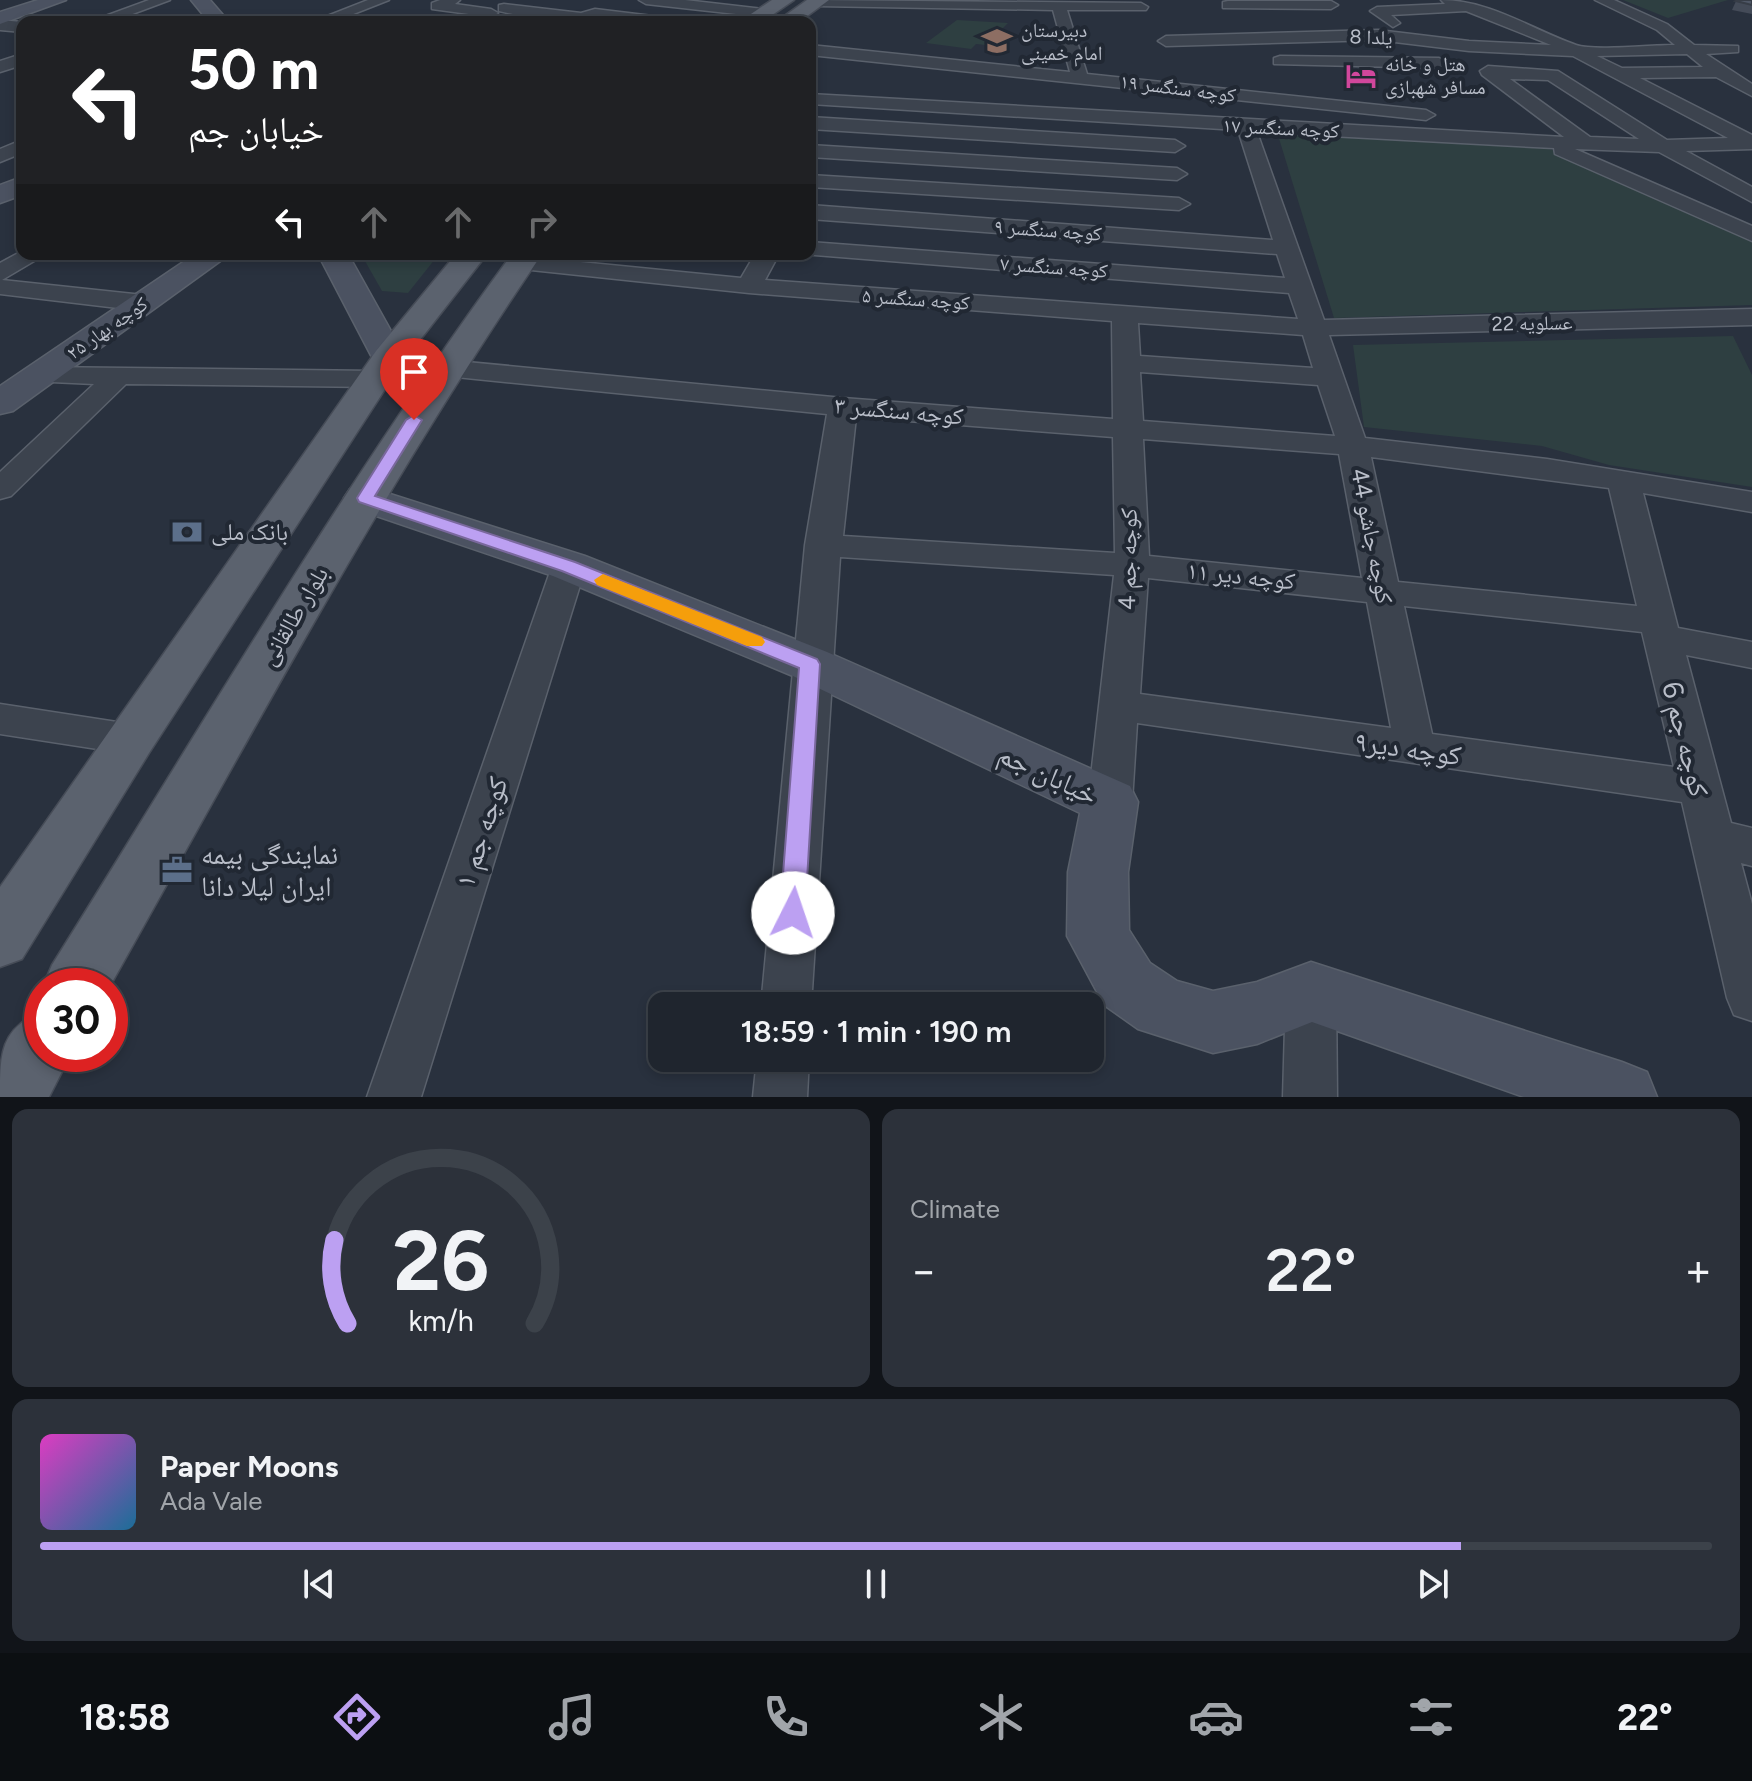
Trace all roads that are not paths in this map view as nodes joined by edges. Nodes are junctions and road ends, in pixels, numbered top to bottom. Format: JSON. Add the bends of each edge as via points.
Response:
{"nodes":[{"id":1,"x":36,"y":0,"type":"edge"},
{"id":2,"x":57,"y":0,"type":"edge"},
{"id":3,"x":163,"y":0,"type":"edge"},
{"id":4,"x":185,"y":0,"type":"edge"},
{"id":5,"x":200,"y":0,"type":"edge"},
{"id":6,"x":382,"y":0,"type":"edge"},
{"id":7,"x":453,"y":0,"type":"edge"},
{"id":8,"x":646,"y":0,"type":"edge"},
{"id":9,"x":785,"y":0,"type":"edge"},
{"id":10,"x":1448,"y":0,"type":"edge"},
{"id":11,"x":1602,"y":0,"type":"edge"},
{"id":12,"x":819,"y":1,"type":"edge"},
{"id":13,"x":1226,"y":2,"type":"edge"},
{"id":14,"x":1278,"y":2,"type":"edge"},
{"id":15,"x":982,"y":3,"type":"edge"},
{"id":16,"x":1059,"y":4,"type":"edge"},
{"id":17,"x":1331,"y":5,"type":"dead end"},
{"id":18,"x":501,"y":7,"type":"edge"},
{"id":19,"x":1465,"y":7,"type":"junction"},
{"id":20,"x":0,"y":11,"type":"edge"},
{"id":21,"x":114,"y":16,"type":"edge"},
{"id":22,"x":198,"y":16,"type":"edge"},
{"id":23,"x":214,"y":16,"type":"edge"},
{"id":24,"x":336,"y":16,"type":"edge"},
{"id":25,"x":482,"y":16,"type":"edge"},
{"id":26,"x":567,"y":16,"type":"edge"},
{"id":27,"x":588,"y":16,"type":"edge"},
{"id":28,"x":620,"y":16,"type":"edge"},
{"id":29,"x":744,"y":16,"type":"edge"},
{"id":30,"x":759,"y":16,"type":"edge"},
{"id":31,"x":795,"y":16,"type":"edge"},
{"id":32,"x":0,"y":18,"type":"edge"},
{"id":33,"x":1150,"y":19,"type":"edge"},
{"id":34,"x":1357,"y":23,"type":"junction"},
{"id":35,"x":1393,"y":23,"type":"junction"},
{"id":36,"x":1429,"y":26,"type":"dead end"},
{"id":37,"x":1662,"y":27,"type":"junction"},
{"id":38,"x":1692,"y":29,"type":"dead end"},
{"id":39,"x":1259,"y":33,"type":"junction"},
{"id":40,"x":1378,"y":35,"type":"junction"},
{"id":41,"x":1316,"y":37,"type":"junction"},
{"id":42,"x":1469,"y":46,"type":"junction"},
{"id":43,"x":1687,"y":48,"type":"junction"},
{"id":44,"x":816,"y":51,"type":"edge"},
{"id":45,"x":1576,"y":51,"type":"junction"},
{"id":46,"x":1344,"y":60,"type":"junction"},
{"id":47,"x":1379,"y":60,"type":"junction"},
{"id":48,"x":1259,"y":61,"type":"dead end"},
{"id":49,"x":1289,"y":61,"type":"junction"},
{"id":50,"x":1472,"y":66,"type":"junction"},
{"id":51,"x":1726,"y":66,"type":"junction"},
{"id":52,"x":1619,"y":74,"type":"junction"},
{"id":53,"x":1552,"y":75,"type":"junction"},
{"id":54,"x":1079,"y":76,"type":"junction"},
{"id":55,"x":1198,"y":77,"type":"junction"},
{"id":56,"x":1752,"y":79,"type":"edge"},
{"id":57,"x":1310,"y":80,"type":"dead end"},
{"id":58,"x":1280,"y":81,"type":"dead end"},
{"id":59,"x":1425,"y":97,"type":"dead end"},
{"id":60,"x":1740,"y":98,"type":"edge"},
{"id":61,"x":816,"y":99,"type":"edge"},
{"id":62,"x":863,"y":103,"type":"junction"},
{"id":63,"x":1659,"y":109,"type":"junction"},
{"id":64,"x":980,"y":110,"type":"junction"},
{"id":65,"x":1542,"y":111,"type":"junction"},
{"id":66,"x":1612,"y":113,"type":"junction"},
{"id":67,"x":1103,"y":117,"type":"junction"},
{"id":68,"x":1450,"y":117,"type":"junction"},
{"id":69,"x":1173,"y":122,"type":"junction"},
{"id":70,"x":816,"y":123,"type":"edge"},
{"id":71,"x":850,"y":126,"type":"junction"},
{"id":72,"x":1246,"y":126,"type":"junction"},
{"id":73,"x":1752,"y":128,"type":"edge"},
{"id":74,"x":1724,"y":129,"type":"junction"},
{"id":75,"x":973,"y":133,"type":"junction"},
{"id":76,"x":1475,"y":139,"type":"junction"},
{"id":77,"x":1102,"y":141,"type":"junction"},
{"id":78,"x":1545,"y":142,"type":"junction"},
{"id":79,"x":1585,"y":143,"type":"junction"},
{"id":80,"x":1752,"y":143,"type":"edge"},
{"id":81,"x":1175,"y":146,"type":"junction"},
{"id":82,"x":1663,"y":146,"type":"junction"},
{"id":83,"x":816,"y":151,"type":"edge"},
{"id":84,"x":835,"y":153,"type":"junction"},
{"id":85,"x":883,"y":156,"type":"junction"},
{"id":86,"x":966,"y":161,"type":"junction"},
{"id":87,"x":1011,"y":164,"type":"junction"},
{"id":88,"x":1101,"y":170,"type":"junction"},
{"id":89,"x":1752,"y":173,"type":"edge"},
{"id":90,"x":1177,"y":174,"type":"junction"},
{"id":91,"x":1714,"y":175,"type":"junction"},
{"id":92,"x":816,"y":181,"type":"edge"},
{"id":93,"x":869,"y":184,"type":"junction"},
{"id":94,"x":1003,"y":192,"type":"junction"},
{"id":95,"x":1752,"y":196,"type":"edge"},
{"id":96,"x":1179,"y":204,"type":"junction"},
{"id":97,"x":816,"y":213,"type":"edge"},
{"id":98,"x":854,"y":216,"type":"junction"},
{"id":99,"x":930,"y":222,"type":"junction"},
{"id":100,"x":996,"y":226,"type":"junction"},
{"id":101,"x":1752,"y":234,"type":"edge"},
{"id":102,"x":1184,"y":241,"type":"junction"},
{"id":103,"x":1286,"y":248,"type":"junction"},
{"id":104,"x":816,"y":249,"type":"edge"},
{"id":105,"x":921,"y":257,"type":"junction"},
{"id":106,"x":23,"y":260,"type":"edge"},
{"id":107,"x":206,"y":260,"type":"edge"},
{"id":108,"x":336,"y":260,"type":"edge"},
{"id":109,"x":467,"y":260,"type":"edge"},
{"id":110,"x":522,"y":260,"type":"edge"},
{"id":111,"x":531,"y":260,"type":"edge"},
{"id":112,"x":764,"y":260,"type":"edge"},
{"id":113,"x":0,"y":273,"type":"edge"},
{"id":114,"x":749,"y":286,"type":"junction"},
{"id":115,"x":1299,"y":286,"type":"junction"},
{"id":116,"x":0,"y":287,"type":"edge"},
{"id":117,"x":904,"y":299,"type":"junction"},
{"id":118,"x":143,"y":303,"type":"junction"},
{"id":119,"x":1125,"y":315,"type":"junction"},
{"id":120,"x":1752,"y":317,"type":"edge"},
{"id":121,"x":1313,"y":328,"type":"junction"},
{"id":122,"x":1126,"y":363,"type":"junction"},
{"id":123,"x":382,"y":368,"type":"junction"},
{"id":124,"x":446,"y":368,"type":"junction"},
{"id":125,"x":40,"y":375,"type":"junction"},
{"id":126,"x":119,"y":376,"type":"junction"},
{"id":127,"x":1330,"y":377,"type":"junction"},
{"id":128,"x":0,"y":403,"type":"edge"},
{"id":129,"x":843,"y":407,"type":"junction"},
{"id":130,"x":1127,"y":428,"type":"junction"},
{"id":131,"x":1353,"y":446,"type":"junction"},
{"id":132,"x":1623,"y":479,"type":"junction"},
{"id":133,"x":0,"y":489,"type":"edge"},
{"id":134,"x":365,"y":498,"type":"junction"},
{"id":135,"x":1752,"y":502,"type":"edge"},
{"id":136,"x":822,"y":545,"type":"junction"},
{"id":137,"x":1132,"y":565,"type":"junction"},
{"id":138,"x":569,"y":566,"type":"junction"},
{"id":139,"x":1383,"y":592,"type":"junction"},
{"id":140,"x":1660,"y":629,"type":"junction"},
{"id":141,"x":1752,"y":655,"type":"edge"},
{"id":142,"x":810,"y":664,"type":"junction"},
{"id":143,"x":1118,"y":706,"type":"junction"},
{"id":144,"x":0,"y":719,"type":"edge"},
{"id":145,"x":130,"y":739,"type":"junction"},
{"id":146,"x":1415,"y":749,"type":"junction"},
{"id":147,"x":1697,"y":787,"type":"junction"},
{"id":148,"x":1110,"y":802,"type":"junction"},
{"id":149,"x":1732,"y":842,"type":"edge"},
{"id":150,"x":0,"y":939,"type":"edge"},
{"id":151,"x":86,"y":968,"type":"edge"},
{"id":152,"x":787,"y":992,"type":"edge"},
{"id":153,"x":1311,"y":992,"type":"junction"},
{"id":154,"x":1752,"y":998,"type":"edge"},
{"id":155,"x":25,"y":1072,"type":"edge"},
{"id":156,"x":782,"y":1072,"type":"edge"},
{"id":157,"x":11,"y":1097,"type":"edge"},
{"id":158,"x":394,"y":1097,"type":"edge"},
{"id":159,"x":780,"y":1097,"type":"edge"},
{"id":160,"x":1310,"y":1097,"type":"edge"},
{"id":161,"x":1622,"y":1097,"type":"edge"}],
"edges":[{"from":1,"to":20,"type":"street"},
{"from":2,"to":32,"type":"street"},
{"from":3,"to":21,"type":"street"},
{"from":4,"to":22,"type":"street"},
{"from":5,"to":23,"type":"street"},
{"from":6,"to":24,"type":"street"},
{"from":7,"to":18,"type":"street","via":[[437,6]]},
{"from":8,"to":29,"type":"street"},
{"from":9,"to":30,"type":"main road"},
{"from":10,"to":19,"type":"street"},
{"from":11,"to":37,"type":"street"},
{"from":12,"to":15,"type":"street","name":"یلدا 8"},
{"from":12,"to":31,"type":"main road"},
{"from":13,"to":14,"type":"street"},
{"from":13,"to":39,"type":"street"},
{"from":14,"to":17,"type":"street","via":[[1286,7]]},
{"from":15,"to":16,"type":"street","name":"یلدا 8"},
{"from":16,"to":33,"type":"street","name":"یلدا 8"},
{"from":16,"to":54,"type":"street"},
{"from":18,"to":25,"type":"street"},
{"from":18,"to":26,"type":"street"},
{"from":19,"to":35,"type":"street","via":[[1377,11]]},
{"from":19,"to":45,"type":"street","via":[[1524,26]]},
{"from":27,"to":28,"type":"street"},
{"from":33,"to":39,"type":"street","name":"یلدا 8"},
{"from":33,"to":55,"type":"street"},
{"from":34,"to":35,"type":"street"},
{"from":34,"to":39,"type":"street"},
{"from":34,"to":40,"type":"street"},
{"from":35,"to":36,"type":"street"},
{"from":37,"to":38,"type":"street"},
{"from":37,"to":43,"type":"street"},
{"from":39,"to":41,"type":"street","name":"یلدا 8"},
{"from":39,"to":49,"type":"street"},
{"from":40,"to":41,"type":"street","name":"یلدا 8"},
{"from":40,"to":42,"type":"street","name":"یلدا 8"},
{"from":41,"to":46,"type":"street"},
{"from":42,"to":45,"type":"street","name":"یلدا 8"},
{"from":42,"to":50,"type":"street"},
{"from":43,"to":45,"type":"street","name":"یلدا 8"},
{"from":43,"to":51,"type":"street"},
{"from":43,"to":51,"type":"street","name":"یلدا 8"},
{"from":44,"to":54,"type":"street","name":"کوچه سنگسر ۱۹"},
{"from":45,"to":52,"type":"street"},
{"from":46,"to":47,"type":"street"},
{"from":46,"to":49,"type":"street"},
{"from":47,"to":50,"type":"street"},
{"from":47,"to":57,"type":"street","via":[[1401,77]]},
{"from":48,"to":49,"type":"street"},
{"from":50,"to":53,"type":"street"},
{"from":50,"to":65,"type":"street"},
{"from":51,"to":52,"type":"street"},
{"from":51,"to":56,"type":"street"},
{"from":51,"to":60,"type":"street"},
{"from":52,"to":53,"type":"street"},
{"from":52,"to":63,"type":"street"},
{"from":53,"to":66,"type":"street"},
{"from":54,"to":55,"type":"street","name":"کوچه سنگسر ۱۹"},
{"from":55,"to":58,"type":"street"},
{"from":55,"to":68,"type":"street","name":"کوچه سنگسر ۱۹"},
{"from":59,"to":68,"type":"street"},
{"from":60,"to":63,"type":"street"},
{"from":61,"to":62,"type":"street","name":"کوچه سنگسر ۱۷"},
{"from":62,"to":64,"type":"street","name":"کوچه سنگسر ۱۷"},
{"from":62,"to":71,"type":"street"},
{"from":63,"to":66,"type":"street"},
{"from":63,"to":74,"type":"street","via":[[1692,112]]},
{"from":64,"to":67,"type":"street","name":"کوچه سنگسر ۱۷"},
{"from":64,"to":75,"type":"street"},
{"from":65,"to":66,"type":"street"},
{"from":65,"to":79,"type":"street"},
{"from":66,"to":82,"type":"street"},
{"from":67,"to":69,"type":"street","name":"کوچه سنگسر ۱۷"},
{"from":67,"to":77,"type":"street"},
{"from":68,"to":76,"type":"street"},
{"from":69,"to":72,"type":"street","name":"کوچه سنگسر ۱۷"},
{"from":69,"to":81,"type":"street"},
{"from":70,"to":71,"type":"street"},
{"from":71,"to":75,"type":"street"},
{"from":71,"to":84,"type":"street"},
{"from":72,"to":76,"type":"street","name":"کوچه سنگسر ۱۷"},
{"from":72,"to":103,"type":"street","name":"کوچه جاشو 44"},
{"from":73,"to":74,"type":"street"},
{"from":74,"to":80,"type":"street"},
{"from":75,"to":77,"type":"street"},
{"from":75,"to":86,"type":"street"},
{"from":76,"to":78,"type":"street","name":"کوچه سنگسر ۱۷"},
{"from":77,"to":81,"type":"street"},
{"from":77,"to":88,"type":"street"},
{"from":78,"to":79,"type":"street","name":"کوچه سنگسر ۱۷"},
{"from":78,"to":101,"type":"street"},
{"from":79,"to":82,"type":"street","name":"کوچه سنگسر ۱۷"},
{"from":80,"to":82,"type":"street","name":"کوچه سنگسر ۱۷"},
{"from":81,"to":90,"type":"street"},
{"from":82,"to":91,"type":"street"},
{"from":83,"to":84,"type":"street"},
{"from":84,"to":85,"type":"street"},
{"from":85,"to":86,"type":"street"},
{"from":85,"to":93,"type":"street"},
{"from":86,"to":87,"type":"street"},
{"from":87,"to":88,"type":"street"},
{"from":87,"to":94,"type":"street"},
{"from":88,"to":90,"type":"street"},
{"from":89,"to":91,"type":"street"},
{"from":90,"to":96,"type":"street"},
{"from":91,"to":95,"type":"street"},
{"from":92,"to":93,"type":"street"},
{"from":93,"to":94,"type":"street"},
{"from":93,"to":98,"type":"street"},
{"from":94,"to":96,"type":"street"},
{"from":94,"to":100,"type":"street"},
{"from":96,"to":102,"type":"street"},
{"from":97,"to":98,"type":"street","name":"کوچه سنگسر ۹"},
{"from":98,"to":99,"type":"street","name":"کوچه سنگسر ۹"},
{"from":99,"to":100,"type":"street","name":"کوچه سنگسر ۹"},
{"from":99,"to":105,"type":"street"},
{"from":100,"to":102,"type":"street","name":"کوچه سنگسر ۹"},
{"from":102,"to":103,"type":"street","name":"کوچه سنگسر ۹"},
{"from":103,"to":115,"type":"street","name":"کوچه جاشو 44"},
{"from":104,"to":105,"type":"street","name":"کوچه سنگسر ۷"},
{"from":105,"to":115,"type":"street","name":"کوچه سنگسر ۷"},
{"from":105,"to":117,"type":"street"},
{"from":106,"to":113,"type":"street"},
{"from":107,"to":118,"type":"street","name":"کوچه بهار ۲۵"},
{"from":108,"to":123,"type":"street"},
{"from":109,"to":123,"type":"main road"},
{"from":110,"to":124,"type":"main road","name":"بلوار طالقانی"},
{"from":111,"to":114,"type":"street","name":"کوچه سنگسر ۵"},
{"from":112,"to":114,"type":"street"},
{"from":114,"to":117,"type":"street","name":"کوچه سنگسر ۵"},
{"from":115,"to":121,"type":"street","name":"کوچه جاشو 44"},
{"from":116,"to":118,"type":"street"},
{"from":117,"to":119,"type":"street","name":"کوچه سنگسر ۵"},
{"from":118,"to":125,"type":"street","name":"کوچه بهار ۲۵"},
{"from":119,"to":121,"type":"street","name":"کوچه سنگسر ۵"},
{"from":119,"to":122,"type":"street","name":"کوچه جم 4"},
{"from":120,"to":121,"type":"street","name":"عسلویه 22"},
{"from":121,"to":127,"type":"street","name":"کوچه جاشو 44"},
{"from":122,"to":127,"type":"street"},
{"from":122,"to":130,"type":"street","name":"کوچه جم 4"},
{"from":123,"to":126,"type":"street"},
{"from":123,"to":145,"type":"main road"},
{"from":124,"to":129,"type":"street","name":"کوچه سنگسر ۳"},
{"from":124,"to":134,"type":"main road","name":"بلوار طالقانی"},
{"from":125,"to":126,"type":"street"},
{"from":125,"to":128,"type":"street","name":"کوچه بهار ۲۵"},
{"from":126,"to":133,"type":"street"},
{"from":127,"to":131,"type":"street","name":"کوچه جاشو 44"},
{"from":129,"to":130,"type":"street","name":"کوچه سنگسر ۳"},
{"from":129,"to":136,"type":"street"},
{"from":130,"to":131,"type":"street","name":"کوچه سنگسر ۳"},
{"from":130,"to":137,"type":"street","name":"کوچه جم 4"},
{"from":131,"to":132,"type":"street","name":"کوچه سنگسر ۳"},
{"from":131,"to":139,"type":"street","name":"کوچه جاشو 44"},
{"from":132,"to":135,"type":"street","name":"کوچه سنگسر ۳"},
{"from":132,"to":140,"type":"street","name":"کوچه جم 6"},
{"from":134,"to":138,"type":"street","name":"خیابان جم"},
{"from":134,"to":151,"type":"main road","name":"بلوار طالقانی"},
{"from":136,"to":137,"type":"street","name":"کوچه دیر ۱۱"},
{"from":136,"to":142,"type":"street"},
{"from":137,"to":139,"type":"street","name":"کوچه دیر ۱۱"},
{"from":137,"to":143,"type":"street","name":"کوچه جم 4"},
{"from":138,"to":142,"type":"street","name":"خیابان جم"},
{"from":138,"to":158,"type":"street","name":"کوچه جم ۱"},
{"from":139,"to":140,"type":"street","name":"کوچه دیر ۱۱"},
{"from":139,"to":146,"type":"street","name":"کوچه جاشو 44"},
{"from":140,"to":141,"type":"street","name":"کوچه دیر ۱۱"},
{"from":140,"to":147,"type":"street","name":"کوچه جم 6"},
{"from":142,"to":148,"type":"street","name":"خیابان جم"},
{"from":142,"to":152,"type":"street"},
{"from":143,"to":146,"type":"street","name":"کوچه دیر۹"},
{"from":143,"to":148,"type":"street","name":"کوچه جم 4"},
{"from":144,"to":145,"type":"street"},
{"from":145,"to":150,"type":"main road"},
{"from":146,"to":147,"type":"street","name":"کوچه دیر۹"},
{"from":147,"to":149,"type":"street","name":"کوچه جم 6"},
{"from":148,"to":153,"type":"street","name":"خیابان جم","via":[[1098,872],[1098,936],[1127,984],[1161,1007],[1213,1022],[1257,1013]]},
{"from":149,"to":154,"type":"street","name":"کوچه جم 6"},
{"from":153,"to":160,"type":"street"},
{"from":153,"to":161,"type":"street"},
{"from":155,"to":157,"type":"main road"},
{"from":156,"to":159,"type":"street"}]}
